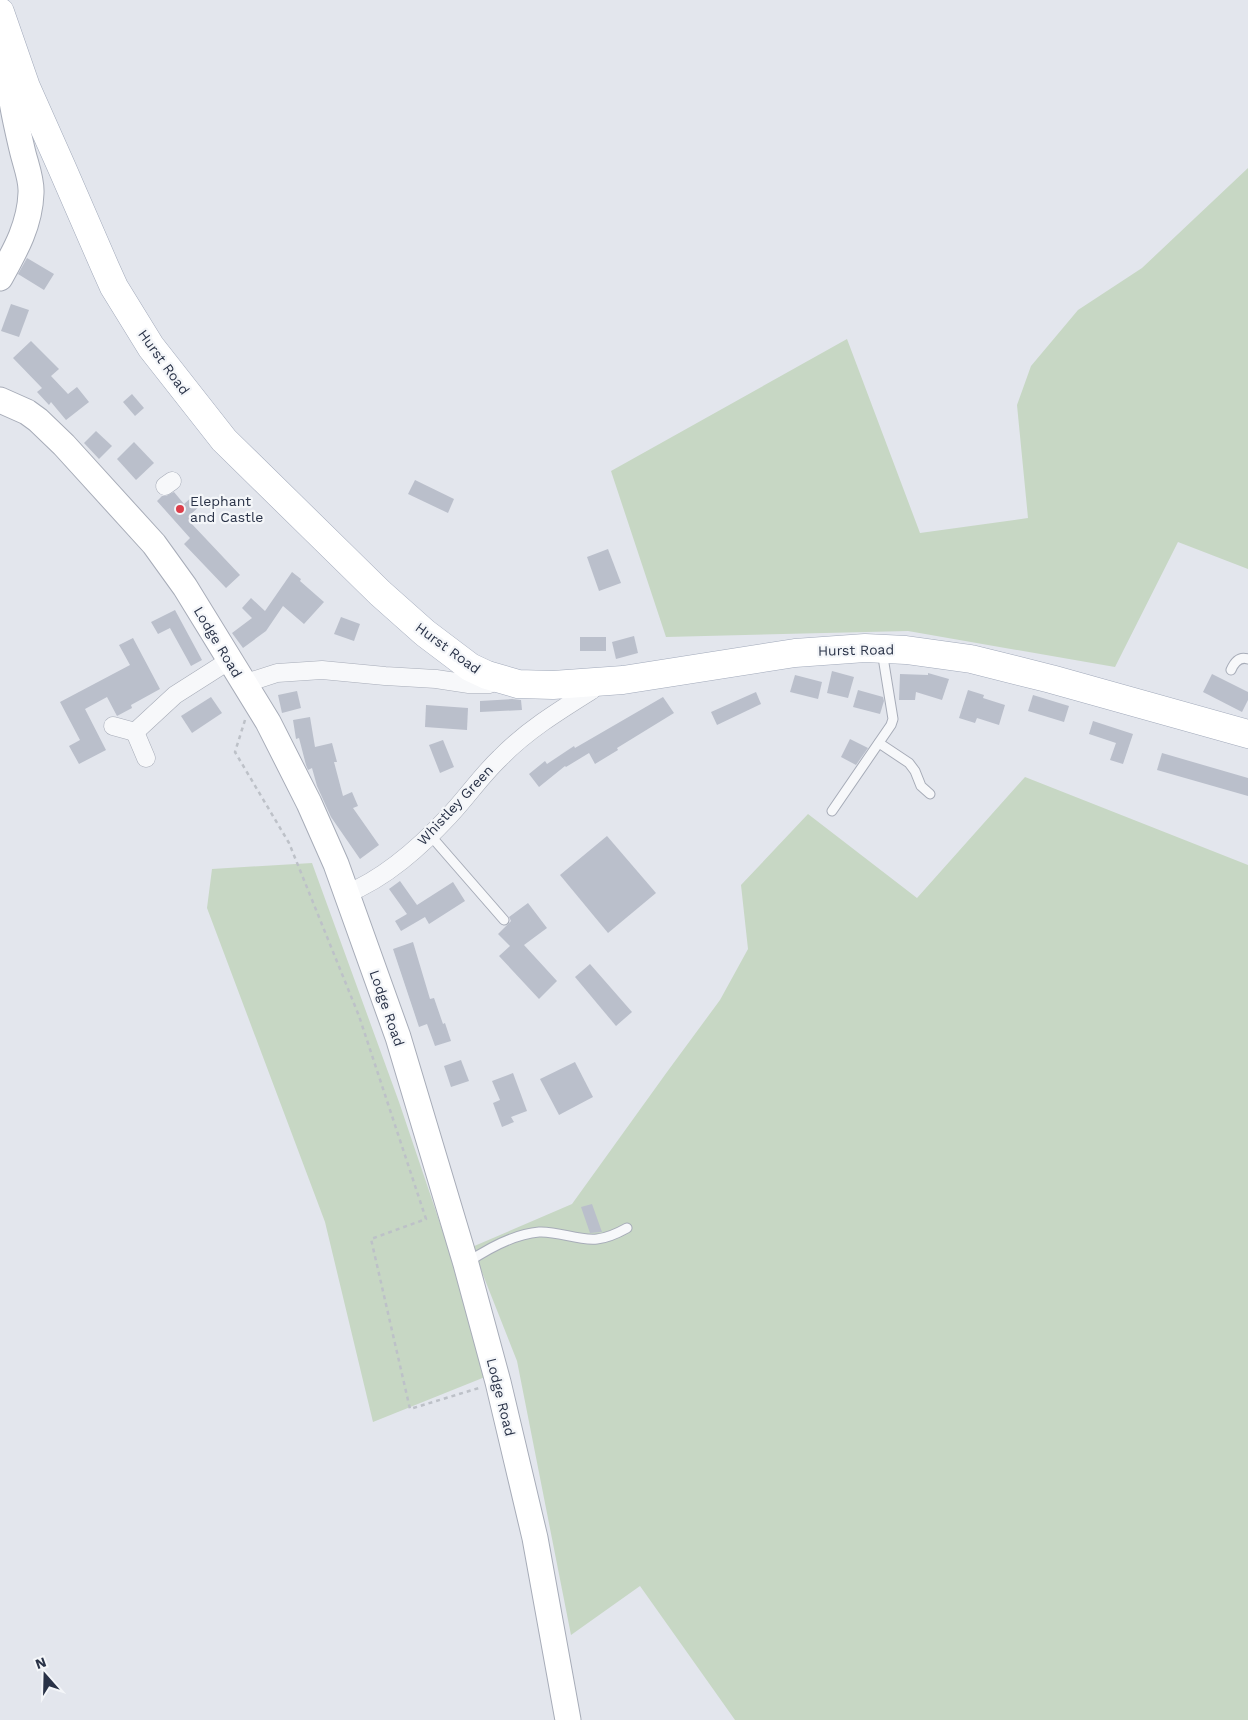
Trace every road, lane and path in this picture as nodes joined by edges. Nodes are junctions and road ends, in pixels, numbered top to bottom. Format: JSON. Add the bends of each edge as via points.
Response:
{"nodes":[{"id":1,"x":0,"y":12,"type":"edge"},
{"id":2,"x":10,"y":43,"type":"junction"},
{"id":3,"x":62,"y":168,"type":"junction"},
{"id":4,"x":29,"y":178,"type":"junction"},
{"id":5,"x":0,"y":278,"type":"edge"},
{"id":6,"x":0,"y":400,"type":"edge"},
{"id":7,"x":882,"y":648,"type":"junction"},
{"id":8,"x":452,"y":654,"type":"junction"},
{"id":9,"x":1248,"y":659,"type":"edge"},
{"id":10,"x":230,"y":660,"type":"junction"},
{"id":11,"x":1231,"y":670,"type":"dead end"},
{"id":12,"x":436,"y":679,"type":"junction"},
{"id":13,"x":500,"y":680,"type":"junction"},
{"id":14,"x":247,"y":690,"type":"junction"},
{"id":15,"x":556,"y":698,"type":"junction"},
{"id":16,"x":113,"y":726,"type":"dead end"},
{"id":17,"x":135,"y":732,"type":"junction"},
{"id":18,"x":1248,"y":734,"type":"edge"},
{"id":19,"x":879,"y":743,"type":"junction"},
{"id":20,"x":146,"y":758,"type":"dead end"},
{"id":21,"x":930,"y":794,"type":"dead end"},
{"id":22,"x":832,"y":811,"type":"dead end"},
{"id":23,"x":430,"y":835,"type":"junction"},
{"id":24,"x":346,"y":894,"type":"junction"},
{"id":25,"x":504,"y":920,"type":"dead end"},
{"id":26,"x":627,"y":1228,"type":"dead end"},
{"id":27,"x":466,"y":1264,"type":"junction"},
{"id":28,"x":498,"y":1382,"type":"junction"},
{"id":29,"x":568,"y":1720,"type":"edge"}],
"edges":[{"from":1,"to":2,"type":"main road","name":"Hurst Road"},
{"from":2,"to":3,"type":"main road","name":"Hurst Road","via":[[36,113]]},
{"from":2,"to":4,"type":"main road","via":[[10,89]]},
{"from":3,"to":4,"type":"main road"},
{"from":3,"to":8,"type":"main road","name":"Hurst Road","via":[[114,287],[151,347],[224,440],[380,593]]},
{"from":4,"to":5,"type":"main road","via":[[31,191],[25,229]]},
{"from":6,"to":10,"type":"main road","name":"Lodge Road","via":[[38,420],[154,544]]},
{"from":7,"to":15,"type":"main road","name":"Hurst Road","via":[[795,653],[596,682]]},
{"from":7,"to":18,"type":"main road","name":"Hurst Road","via":[[971,659]]},
{"from":7,"to":19,"type":"lane","via":[[893,719]]},
{"from":8,"to":12,"type":"street"},
{"from":8,"to":13,"type":"main road","name":"Hurst Road","via":[[487,676]]},
{"from":9,"to":11,"type":"lane","via":[[1237,660]]},
{"from":10,"to":14,"type":"main road","name":"Lodge Road"},
{"from":10,"to":17,"type":"street","via":[[175,695]]},
{"from":12,"to":13,"type":"street","via":[[469,684],[489,684]]},
{"from":12,"to":14,"type":"street","via":[[322,670],[276,673]]},
{"from":13,"to":15,"type":"main road","name":"Hurst Road"},
{"from":14,"to":24,"type":"main road","name":"Lodge Road","via":[[268,722],[309,803]]},
{"from":14,"to":28,"type":"path","via":[[236,752],[293,852],[359,1016],[426,1219],[371,1238],[410,1409]]},
{"from":15,"to":23,"type":"street","name":"Whistley Green","via":[[527,734],[501,756]]},
{"from":16,"to":17,"type":"street"},
{"from":17,"to":20,"type":"street"},
{"from":19,"to":21,"type":"lane","via":[[909,763],[921,786]]},
{"from":19,"to":22,"type":"lane"},
{"from":23,"to":24,"type":"street","name":"Whistley Green","via":[[377,880]]},
{"from":23,"to":25,"type":"lane"},
{"from":24,"to":27,"type":"main road","name":"Lodge Road","via":[[398,1037]]},
{"from":26,"to":27,"type":"lane","via":[[597,1239],[540,1232],[522,1235],[488,1248]]},
{"from":27,"to":28,"type":"main road","name":"Lodge Road"},
{"from":28,"to":29,"type":"main road","name":"Lodge Road","via":[[535,1538]]}]}
